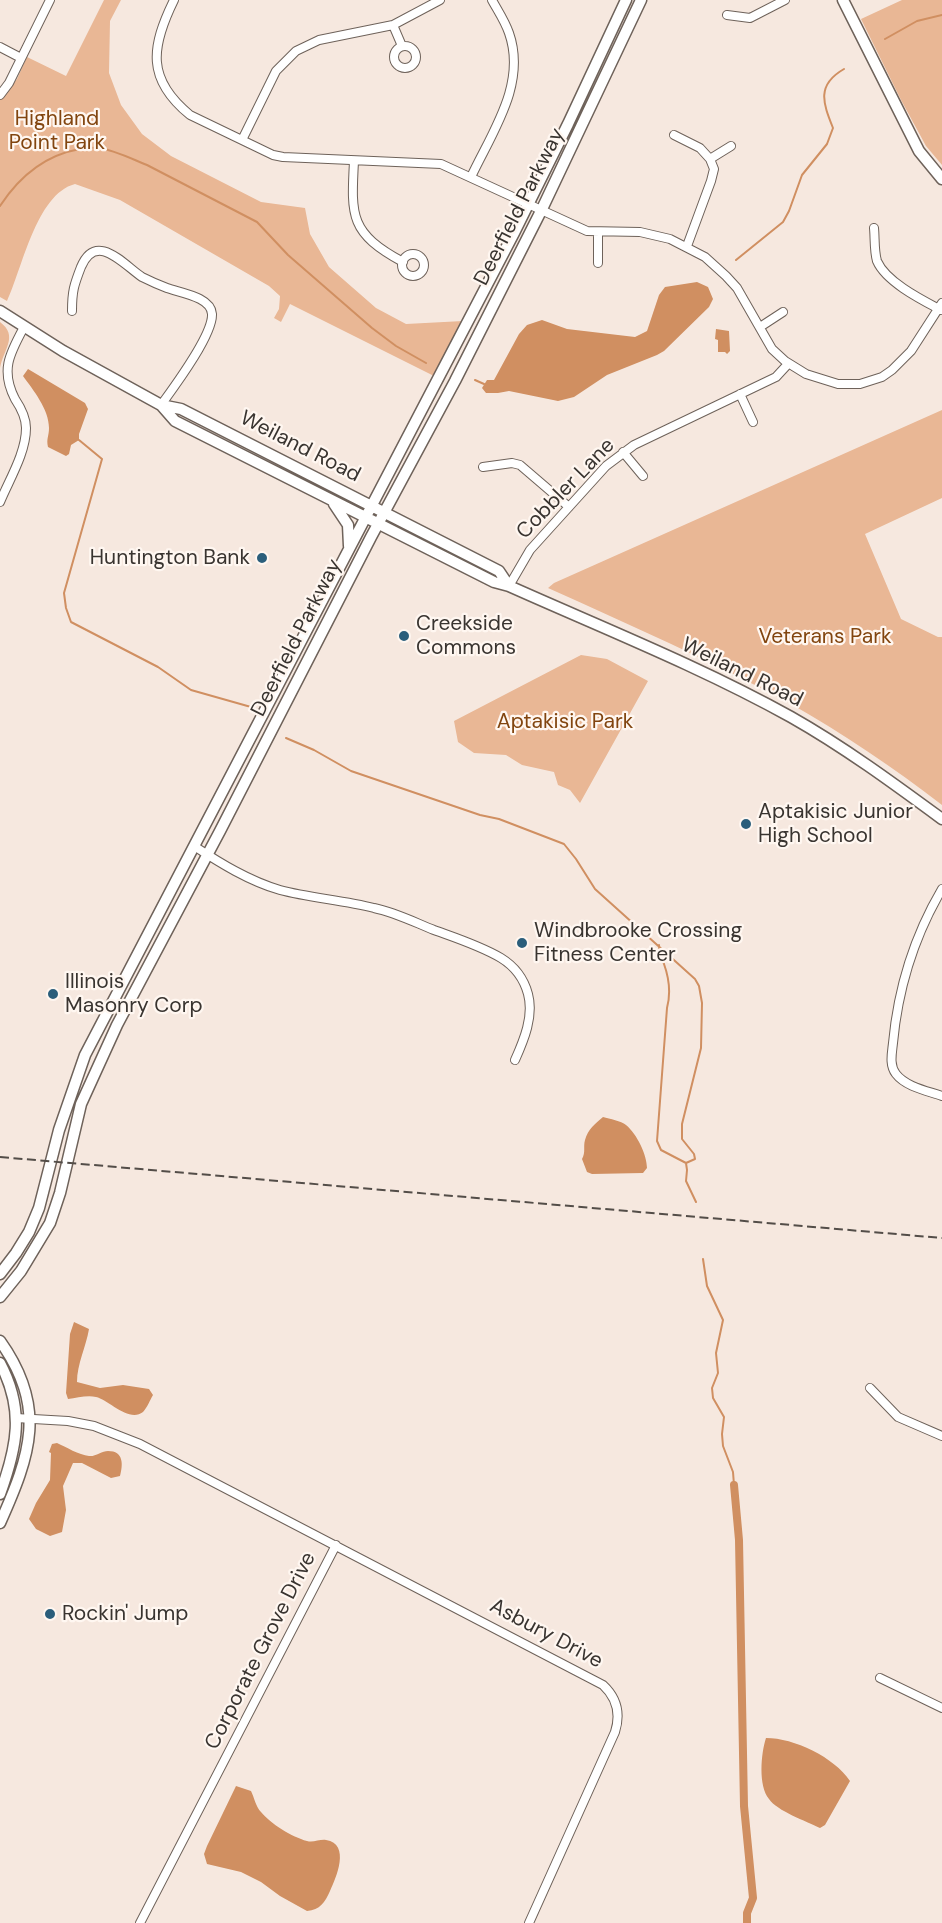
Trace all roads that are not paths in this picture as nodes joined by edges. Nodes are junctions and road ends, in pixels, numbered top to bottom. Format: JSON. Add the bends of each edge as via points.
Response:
{"nodes":[{"id":1,"x":50,"y":0,"type":"edge"},
{"id":2,"x":174,"y":0,"type":"edge"},
{"id":3,"x":440,"y":0,"type":"edge"},
{"id":4,"x":492,"y":0,"type":"edge"},
{"id":5,"x":626,"y":0,"type":"edge"},
{"id":6,"x":641,"y":0,"type":"edge"},
{"id":7,"x":785,"y":0,"type":"edge"},
{"id":8,"x":843,"y":0,"type":"edge"},
{"id":9,"x":727,"y":15,"type":"dead end"},
{"id":10,"x":393,"y":25,"type":"junction"},
{"id":11,"x":402,"y":46,"type":"dead end"},
{"id":12,"x":0,"y":47,"type":"edge"},
{"id":13,"x":21,"y":58,"type":"junction"},
{"id":14,"x":0,"y":94,"type":"edge"},
{"id":15,"x":674,"y":135,"type":"dead end"},
{"id":16,"x":243,"y":140,"type":"junction"},
{"id":17,"x":731,"y":146,"type":"dead end"},
{"id":18,"x":710,"y":159,"type":"junction"},
{"id":19,"x":354,"y":161,"type":"junction"},
{"id":20,"x":471,"y":177,"type":"junction"},
{"id":21,"x":942,"y":179,"type":"edge"},
{"id":22,"x":529,"y":204,"type":"junction"},
{"id":23,"x":542,"y":210,"type":"junction"},
{"id":24,"x":874,"y":228,"type":"dead end"},
{"id":25,"x":598,"y":233,"type":"junction"},
{"id":26,"x":687,"y":246,"type":"junction"},
{"id":27,"x":403,"y":262,"type":"dead end"},
{"id":28,"x":598,"y":263,"type":"dead end"},
{"id":29,"x":941,"y":308,"type":"edge"},
{"id":30,"x":0,"y":311,"type":"edge"},
{"id":31,"x":72,"y":311,"type":"dead end"},
{"id":32,"x":783,"y":312,"type":"dead end"},
{"id":33,"x":24,"y":327,"type":"junction"},
{"id":34,"x":760,"y":327,"type":"junction"},
{"id":35,"x":788,"y":364,"type":"junction"},
{"id":36,"x":740,"y":394,"type":"junction"},
{"id":37,"x":161,"y":405,"type":"junction"},
{"id":38,"x":753,"y":422,"type":"dead end"},
{"id":39,"x":623,"y":452,"type":"junction"},
{"id":40,"x":483,"y":467,"type":"dead end"},
{"id":41,"x":643,"y":476,"type":"dead end"},
{"id":42,"x":329,"y":499,"type":"junction"},
{"id":43,"x":0,"y":502,"type":"edge"},
{"id":44,"x":372,"y":506,"type":"junction"},
{"id":45,"x":569,"y":507,"type":"junction"},
{"id":46,"x":384,"y":513,"type":"junction"},
{"id":47,"x":367,"y":518,"type":"junction"},
{"id":48,"x":378,"y":524,"type":"junction"},
{"id":49,"x":348,"y":553,"type":"junction"},
{"id":50,"x":509,"y":586,"type":"junction"},
{"id":51,"x":942,"y":819,"type":"edge"},
{"id":52,"x":194,"y":846,"type":"junction"},
{"id":53,"x":207,"y":855,"type":"junction"},
{"id":54,"x":942,"y":888,"type":"edge"},
{"id":55,"x":515,"y":1059,"type":"dead end"},
{"id":56,"x":942,"y":1095,"type":"edge"},
{"id":57,"x":0,"y":1274,"type":"edge"},
{"id":58,"x":0,"y":1297,"type":"edge"},
{"id":59,"x":0,"y":1341,"type":"edge"},
{"id":60,"x":0,"y":1363,"type":"edge"},
{"id":61,"x":870,"y":1388,"type":"dead end"},
{"id":62,"x":16,"y":1418,"type":"junction"},
{"id":63,"x":30,"y":1419,"type":"junction"},
{"id":64,"x":942,"y":1436,"type":"edge"},
{"id":65,"x":0,"y":1494,"type":"edge"},
{"id":66,"x":0,"y":1523,"type":"edge"},
{"id":67,"x":336,"y":1545,"type":"junction"},
{"id":68,"x":880,"y":1678,"type":"dead end"},
{"id":69,"x":942,"y":1708,"type":"edge"},
{"id":70,"x":140,"y":1923,"type":"edge"},
{"id":71,"x":530,"y":1923,"type":"edge"}],
"edges":[{"from":1,"to":13,"type":"street"},
{"from":2,"to":16,"type":"street","via":[[157,40],[158,67],[167,90],[190,115]]},
{"from":3,"to":10,"type":"street"},
{"from":4,"to":20,"type":"street","via":[[510,33],[514,75],[509,97]]},
{"from":5,"to":22,"type":"main road","name":"Deerfield Parkway"},
{"from":6,"to":23,"type":"main road","name":"Deerfield Parkway"},
{"from":7,"to":9,"type":"street","via":[[750,18]]},
{"from":8,"to":21,"type":"main road","via":[[919,151]]},
{"from":10,"to":11,"type":"street"},
{"from":10,"to":16,"type":"street","via":[[320,40],[296,51],[276,71]]},
{"from":12,"to":13,"type":"street"},
{"from":13,"to":14,"type":"street"},
{"from":15,"to":18,"type":"street","via":[[700,148]]},
{"from":16,"to":19,"type":"street","via":[[283,157]]},
{"from":17,"to":18,"type":"street"},
{"from":18,"to":26,"type":"street","via":[[714,169],[711,182]]},
{"from":19,"to":20,"type":"street","via":[[441,164]]},
{"from":19,"to":27,"type":"street","via":[[352,198],[356,221],[367,238]]},
{"from":20,"to":22,"type":"street"},
{"from":22,"to":23,"type":"street"},
{"from":22,"to":44,"type":"main road","name":"Deerfield Parkway"},
{"from":23,"to":25,"type":"street","via":[[576,228]]},
{"from":23,"to":46,"type":"main road","name":"Deerfield Parkway"},
{"from":24,"to":29,"type":"street","via":[[876,259],[881,268],[905,289]]},
{"from":25,"to":26,"type":"street","via":[[655,234]]},
{"from":25,"to":28,"type":"street"},
{"from":26,"to":34,"type":"street","via":[[715,264],[737,288]]},
{"from":29,"to":35,"type":"street","via":[[903,361],[871,381],[838,384]]},
{"from":30,"to":33,"type":"main road","name":"Weiland Road"},
{"from":31,"to":37,"type":"street","via":[[72,289],[85,258],[98,250],[152,282],[208,306],[212,312],[210,326]]},
{"from":32,"to":34,"type":"street"},
{"from":33,"to":37,"type":"main road","name":"Weiland Road"},
{"from":33,"to":43,"type":"street","via":[[8,355],[6,379],[25,418],[25,439]]},
{"from":34,"to":35,"type":"street","via":[[772,349]]},
{"from":35,"to":36,"type":"street","name":"Cobbler Lane","via":[[776,377]]},
{"from":36,"to":38,"type":"street"},
{"from":36,"to":39,"type":"street","name":"Cobbler Lane"},
{"from":37,"to":42,"type":"main road","name":"Weiland Road","via":[[175,421]]},
{"from":37,"to":44,"type":"main road","name":"Weiland Road","via":[[181,409]]},
{"from":39,"to":41,"type":"street"},
{"from":39,"to":45,"type":"street","name":"Cobbler Lane"},
{"from":40,"to":45,"type":"street","via":[[520,465]]},
{"from":42,"to":47,"type":"main road","name":"Weiland Road"},
{"from":42,"to":49,"type":"main road","via":[[348,525]]},
{"from":44,"to":46,"type":"main road","name":"Weiland Road"},
{"from":44,"to":47,"type":"main road","name":"Deerfield Parkway"},
{"from":45,"to":50,"type":"street","name":"Cobbler Lane","via":[[530,550]]},
{"from":46,"to":48,"type":"main road","name":"Deerfield Parkway"},
{"from":46,"to":50,"type":"main road","name":"Weiland Road","via":[[499,571]]},
{"from":47,"to":48,"type":"main road","name":"Weiland Road"},
{"from":47,"to":49,"type":"main road","name":"Deerfield Parkway"},
{"from":48,"to":50,"type":"main road","name":"Weiland Road"},
{"from":48,"to":53,"type":"main road","name":"Deerfield Parkway"},
{"from":49,"to":52,"type":"main road","name":"Deerfield Parkway"},
{"from":50,"to":51,"type":"main road","name":"Weiland Road","via":[[772,707],[866,764]]},
{"from":52,"to":53,"type":"street"},
{"from":52,"to":57,"type":"main road","name":"Deerfield Parkway","via":[[86,1055],[59,1130],[39,1208],[29,1232]]},
{"from":53,"to":55,"type":"street","via":[[279,890],[375,908],[501,958],[515,969],[529,996],[528,1021]]},
{"from":53,"to":58,"type":"main road","name":"Deerfield Parkway","via":[[89,1084],[50,1223],[39,1245]]},
{"from":54,"to":56,"type":"street","via":[[906,973],[892,1059],[900,1079]]},
{"from":59,"to":63,"type":"main road","via":[[24,1383]]},
{"from":60,"to":62,"type":"main road","via":[[14,1397]]},
{"from":61,"to":64,"type":"street","via":[[898,1417]]},
{"from":62,"to":63,"type":"street","name":"Corporate Grove Drive"},
{"from":62,"to":65,"type":"main road","via":[[15,1444]]},
{"from":63,"to":66,"type":"main road","via":[[28,1448]]},
{"from":63,"to":67,"type":"street","name":"Corporate Grove Drive","via":[[68,1420],[115,1432]]},
{"from":67,"to":70,"type":"street","name":"Corporate Grove Drive"},
{"from":67,"to":71,"type":"street","name":"Asbury Drive","via":[[593,1678],[616,1701],[619,1720],[615,1732]]},
{"from":68,"to":69,"type":"street"}]}
